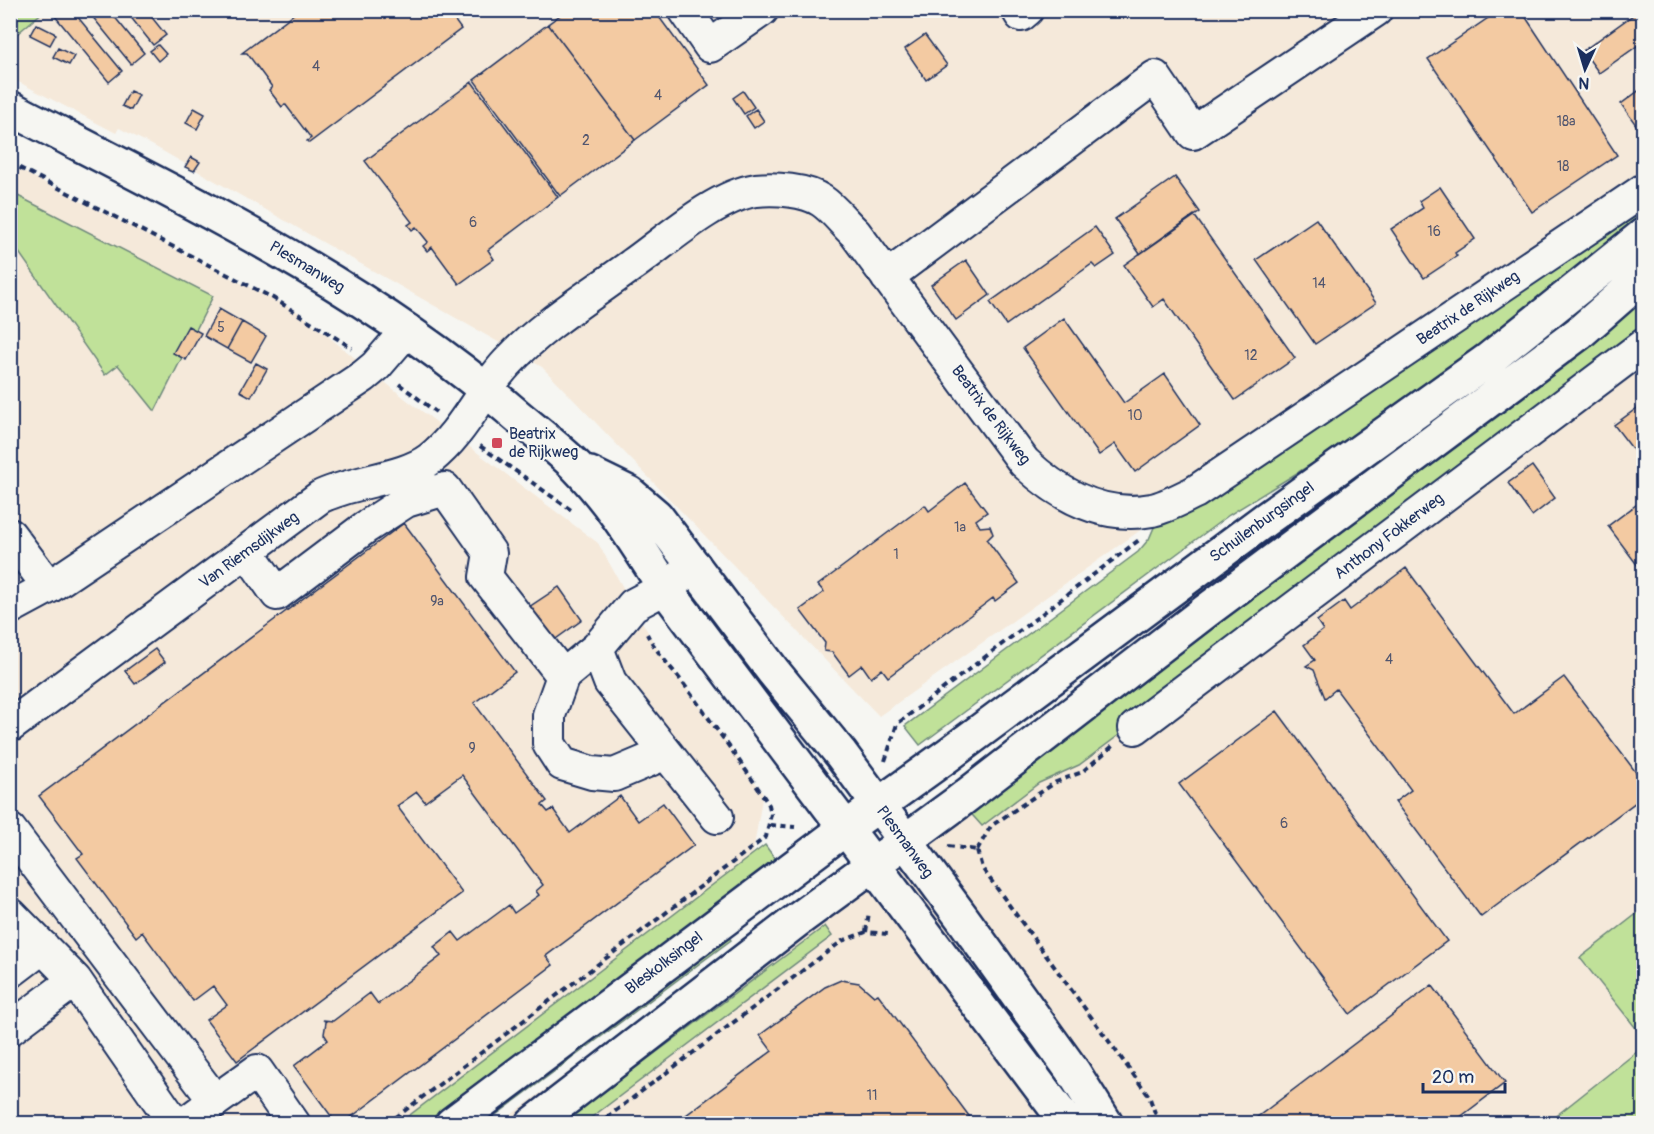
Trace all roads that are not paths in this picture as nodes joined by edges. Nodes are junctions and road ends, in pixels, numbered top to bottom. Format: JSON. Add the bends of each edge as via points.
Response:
{"nodes":[{"id":1,"x":685,"y":10,"type":"edge"},
{"id":2,"x":762,"y":10,"type":"edge"},
{"id":3,"x":1018,"y":10,"type":"edge"},
{"id":4,"x":1027,"y":10,"type":"edge"},
{"id":5,"x":1376,"y":10,"type":"edge"},
{"id":6,"x":10,"y":108,"type":"edge"},
{"id":7,"x":1644,"y":190,"type":"edge"},
{"id":8,"x":1644,"y":234,"type":"edge"},
{"id":9,"x":1644,"y":276,"type":"edge"},
{"id":10,"x":887,"y":277,"type":"junction"},
{"id":11,"x":407,"y":330,"type":"junction"},
{"id":12,"x":1644,"y":345,"type":"edge"},
{"id":13,"x":488,"y":390,"type":"junction"},
{"id":14,"x":577,"y":467,"type":"junction"},
{"id":15,"x":10,"y":535,"type":"edge"},
{"id":16,"x":247,"y":551,"type":"junction"},
{"id":17,"x":695,"y":566,"type":"junction"},
{"id":18,"x":49,"y":586,"type":"junction"},
{"id":19,"x":665,"y":588,"type":"junction"},
{"id":20,"x":10,"y":608,"type":"edge"},
{"id":21,"x":597,"y":648,"type":"junction"},
{"id":22,"x":563,"y":675,"type":"junction"},
{"id":23,"x":10,"y":726,"type":"edge"},
{"id":24,"x":1134,"y":728,"type":"road end"},
{"id":25,"x":666,"y":753,"type":"junction"},
{"id":26,"x":878,"y":805,"type":"junction"},
{"id":27,"x":717,"y":817,"type":"dead end"},
{"id":28,"x":846,"y":829,"type":"junction"},
{"id":29,"x":10,"y":830,"type":"edge"},
{"id":30,"x":904,"y":841,"type":"junction"},
{"id":31,"x":873,"y":864,"type":"junction"},
{"id":32,"x":10,"y":914,"type":"edge"},
{"id":33,"x":43,"y":947,"type":"junction"},
{"id":34,"x":10,"y":972,"type":"edge"},
{"id":35,"x":75,"y":980,"type":"junction"},
{"id":36,"x":10,"y":1029,"type":"edge"},
{"id":37,"x":215,"y":1101,"type":"junction"},
{"id":38,"x":175,"y":1124,"type":"edge"},
{"id":39,"x":184,"y":1124,"type":"edge"},
{"id":40,"x":294,"y":1124,"type":"edge"},
{"id":41,"x":452,"y":1124,"type":"edge"},
{"id":42,"x":533,"y":1124,"type":"edge"},
{"id":43,"x":1068,"y":1124,"type":"edge"},
{"id":44,"x":1106,"y":1124,"type":"edge"}],
"edges":[{"from":1,"to":2,"type":"street","via":[[710,46]]},
{"from":3,"to":4,"type":"street","via":[[1021,15]]},
{"from":5,"to":10,"type":"street","via":[[1193,133],[1155,77]]},
{"from":6,"to":11,"type":"main road","name":"Plesmanweg","via":[[256,236]]},
{"from":7,"to":10,"type":"street","name":"Beatrix de Rijkweg","via":[[1195,492],[1153,510],[1114,511],[1079,502],[1048,484],[1024,462]]},
{"from":8,"to":26,"type":"main road","name":"Schuilenburgsingel","via":[[1488,360]]},
{"from":9,"to":30,"type":"main road","via":[[1579,333]]},
{"from":10,"to":13,"type":"street","name":"Beatrix de Rijkweg","via":[[855,233],[822,200],[799,193],[755,190],[728,200],[699,218],[549,326],[506,364]]},
{"from":11,"to":13,"type":"main road","name":"Plesmanweg"},
{"from":11,"to":18,"type":"street","via":[[364,376]]},
{"from":12,"to":24,"type":"street","name":"Anthony Fokkerweg"},
{"from":13,"to":14,"type":"main road","name":"Plesmanweg"},
{"from":13,"to":16,"type":"street","name":"Van Riemsdijkweg","via":[[452,439],[429,460],[412,469],[338,488]]},
{"from":14,"to":17,"type":"main road","name":"Plesmanweg","via":[[628,493],[656,516]]},
{"from":14,"to":19,"type":"main road","name":"Plesmanweg","via":[[626,525]]},
{"from":15,"to":18,"type":"street"},
{"from":16,"to":22,"type":"street","via":[[277,594],[366,526],[406,501],[445,489],[490,552],[486,577]]},
{"from":16,"to":23,"type":"street","name":"Van Riemsdijkweg"},
{"from":17,"to":19,"type":"street"},
{"from":17,"to":26,"type":"main road","name":"Plesmanweg"},
{"from":18,"to":20,"type":"street"},
{"from":19,"to":21,"type":"street","via":[[633,605]]},
{"from":19,"to":28,"type":"main road","name":"Plesmanweg"},
{"from":21,"to":22,"type":"street"},
{"from":21,"to":25,"type":"street","via":[[610,682]]},
{"from":22,"to":25,"type":"street","via":[[549,715],[549,744],[562,764],[614,776]]},
{"from":25,"to":27,"type":"street"},
{"from":26,"to":28,"type":"main road","name":"Bleskolksingel"},
{"from":26,"to":30,"type":"main road","name":"Plesmanweg"},
{"from":28,"to":31,"type":"main road","name":"Plesmanweg"},
{"from":28,"to":41,"type":"main road","name":"Bleskolksingel"},
{"from":29,"to":37,"type":"street"},
{"from":30,"to":31,"type":"main road"},
{"from":30,"to":44,"type":"main road","name":"Plesmanweg","via":[[1074,1073]]},
{"from":31,"to":42,"type":"main road"},
{"from":31,"to":43,"type":"main road","name":"Plesmanweg"},
{"from":32,"to":33,"type":"street"},
{"from":33,"to":34,"type":"street"},
{"from":33,"to":35,"type":"street"},
{"from":35,"to":36,"type":"street"},
{"from":35,"to":38,"type":"street"},
{"from":37,"to":39,"type":"street"},
{"from":37,"to":40,"type":"street","via":[[257,1071]]}]}
